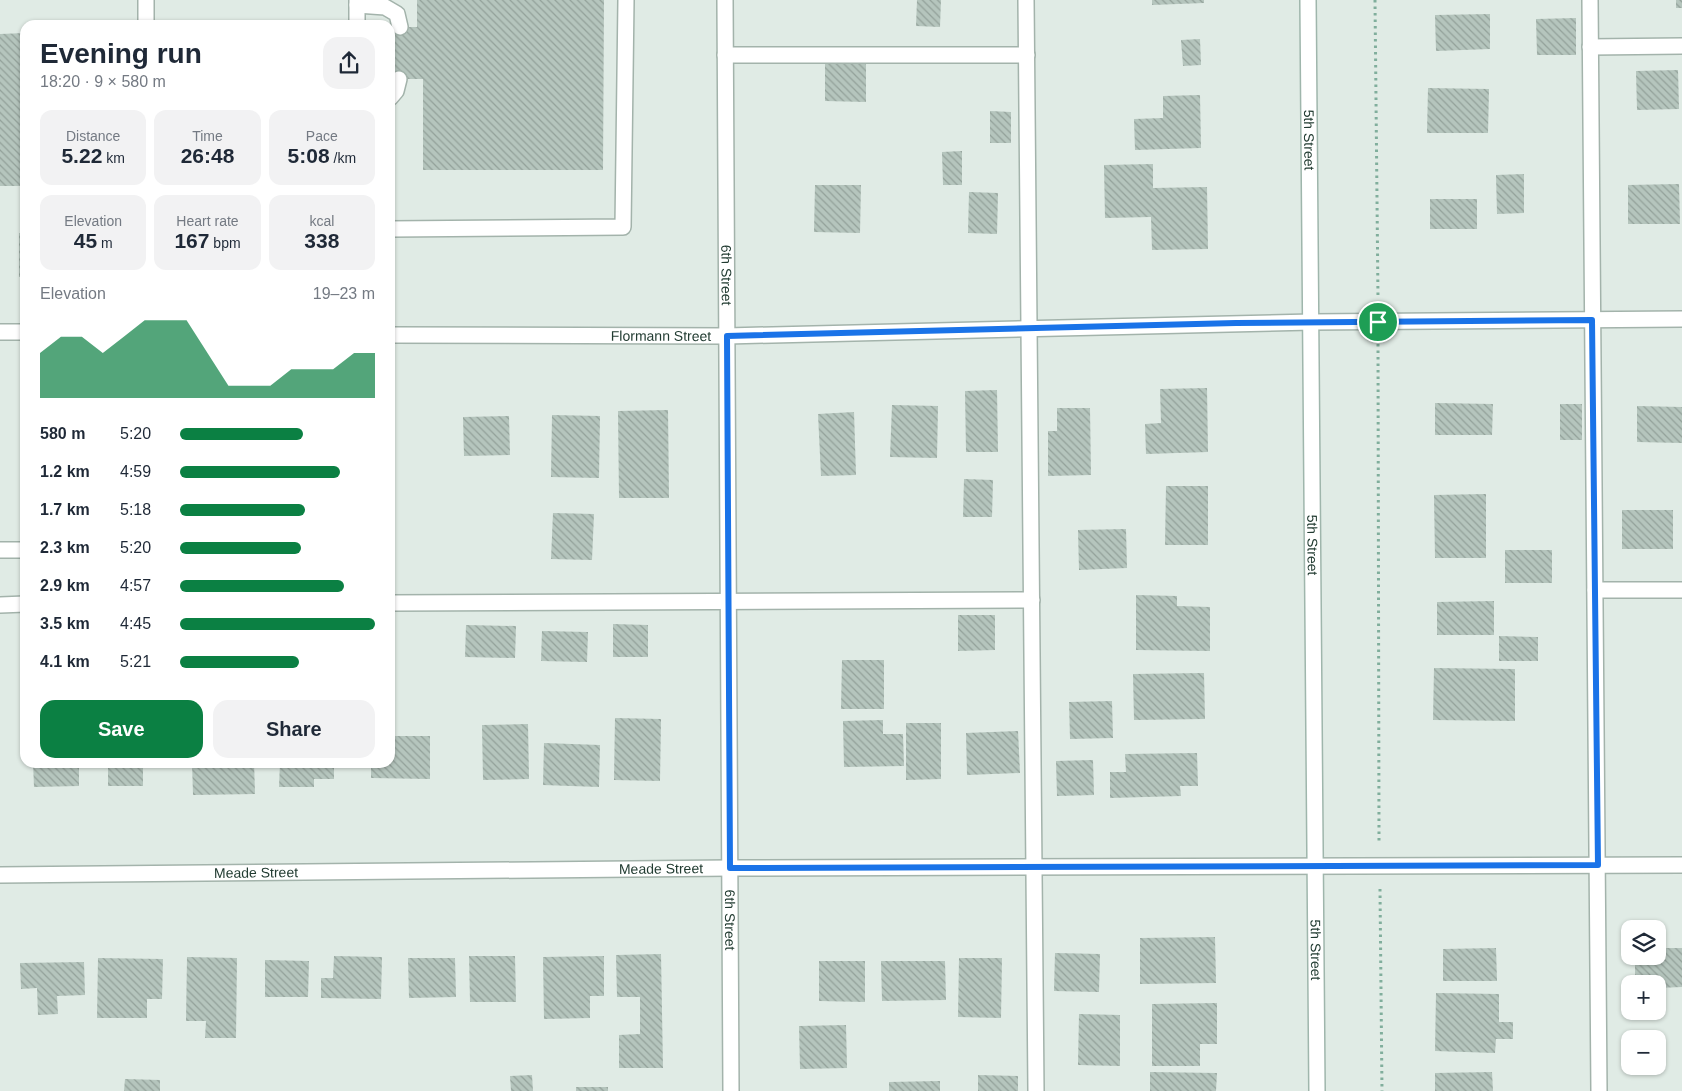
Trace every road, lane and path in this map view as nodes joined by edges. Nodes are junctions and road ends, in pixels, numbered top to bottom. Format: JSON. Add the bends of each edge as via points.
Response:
{"nodes":[{"id":1,"x":146,"y":0,"type":"edge"},
{"id":2,"x":626,"y":0,"type":"edge"},
{"id":3,"x":725,"y":0,"type":"edge"},
{"id":4,"x":1026,"y":0,"type":"edge"},
{"id":5,"x":1308,"y":0,"type":"edge"},
{"id":6,"x":1375,"y":0,"type":"edge"},
{"id":7,"x":1590,"y":0,"type":"edge"},
{"id":8,"x":357,"y":2,"type":"edge"},
{"id":9,"x":146,"y":20,"type":"edge"},
{"id":10,"x":357,"y":20,"type":"edge"},
{"id":11,"x":400,"y":27,"type":"dead end"},
{"id":12,"x":1682,"y":46,"type":"edge"},
{"id":13,"x":1590,"y":47,"type":"junction"},
{"id":14,"x":725,"y":55,"type":"junction"},
{"id":15,"x":1027,"y":55,"type":"junction"},
{"id":16,"x":399,"y":79,"type":"dead end"},
{"id":17,"x":395,"y":92,"type":"edge"},
{"id":18,"x":395,"y":229,"type":"edge"},
{"id":19,"x":1592,"y":320,"type":"junction"},
{"id":20,"x":1682,"y":320,"type":"edge"},
{"id":21,"x":1312,"y":322,"type":"junction"},
{"id":22,"x":1378,"y":322,"type":"junction"},
{"id":23,"x":1030,"y":329,"type":"junction"},
{"id":24,"x":0,"y":332,"type":"edge"},
{"id":25,"x":20,"y":332,"type":"edge"},
{"id":26,"x":395,"y":335,"type":"edge"},
{"id":27,"x":727,"y":336,"type":"junction"},
{"id":28,"x":0,"y":550,"type":"edge"},
{"id":29,"x":20,"y":550,"type":"edge"},
{"id":30,"x":1595,"y":590,"type":"junction"},
{"id":31,"x":1682,"y":590,"type":"edge"},
{"id":32,"x":1032,"y":600,"type":"junction"},
{"id":33,"x":728,"y":602,"type":"junction"},
{"id":34,"x":0,"y":604,"type":"edge"},
{"id":35,"x":20,"y":604,"type":"edge"},
{"id":36,"x":395,"y":604,"type":"edge"},
{"id":37,"x":1598,"y":865,"type":"junction"},
{"id":38,"x":1682,"y":865,"type":"edge"},
{"id":39,"x":1380,"y":866,"type":"junction"},
{"id":40,"x":1316,"y":867,"type":"junction"},
{"id":41,"x":730,"y":868,"type":"junction"},
{"id":42,"x":1035,"y":868,"type":"junction"},
{"id":43,"x":0,"y":875,"type":"edge"},
{"id":44,"x":731,"y":1091,"type":"edge"},
{"id":45,"x":1036,"y":1091,"type":"edge"},
{"id":46,"x":1317,"y":1091,"type":"edge"},
{"id":47,"x":1382,"y":1091,"type":"edge"},
{"id":48,"x":1599,"y":1091,"type":"edge"}],
"edges":[{"from":1,"to":9,"type":"street"},
{"from":2,"to":18,"type":"street","via":[[623,227]]},
{"from":3,"to":14,"type":"street","name":"6th Street"},
{"from":4,"to":15,"type":"street"},
{"from":5,"to":21,"type":"street","name":"5th Street"},
{"from":6,"to":22,"type":"path"},
{"from":7,"to":13,"type":"street"},
{"from":8,"to":10,"type":"street"},
{"from":8,"to":11,"type":"street","via":[[385,7],[396,14]]},
{"from":12,"to":13,"type":"street"},
{"from":13,"to":19,"type":"street"},
{"from":14,"to":15,"type":"street"},
{"from":14,"to":27,"type":"street","name":"6th Street"},
{"from":15,"to":23,"type":"street"},
{"from":16,"to":17,"type":"street"},
{"from":19,"to":20,"type":"street","name":"Flormann Street"},
{"from":19,"to":22,"type":"street","name":"Flormann Street"},
{"from":19,"to":30,"type":"street"},
{"from":21,"to":22,"type":"street","name":"Flormann Street"},
{"from":21,"to":23,"type":"street","name":"Flormann Street"},
{"from":21,"to":40,"type":"street","name":"5th Street"},
{"from":22,"to":39,"type":"path"},
{"from":23,"to":27,"type":"street","name":"Flormann Street"},
{"from":23,"to":32,"type":"street"},
{"from":24,"to":25,"type":"street"},
{"from":26,"to":27,"type":"street","name":"Flormann Street"},
{"from":27,"to":33,"type":"street","name":"6th Street"},
{"from":28,"to":29,"type":"street"},
{"from":30,"to":31,"type":"street"},
{"from":30,"to":37,"type":"street"},
{"from":32,"to":33,"type":"street"},
{"from":32,"to":42,"type":"street"},
{"from":33,"to":36,"type":"street"},
{"from":33,"to":41,"type":"street","name":"6th Street"},
{"from":34,"to":35,"type":"street"},
{"from":37,"to":38,"type":"street","name":"Meade Street"},
{"from":37,"to":39,"type":"street","name":"Meade Street"},
{"from":37,"to":48,"type":"street"},
{"from":39,"to":40,"type":"street","name":"Meade Street"},
{"from":39,"to":47,"type":"path"},
{"from":40,"to":42,"type":"street","name":"Meade Street"},
{"from":40,"to":46,"type":"street","name":"5th Street"},
{"from":41,"to":42,"type":"street","name":"Meade Street"},
{"from":41,"to":43,"type":"street","name":"Meade Street"},
{"from":41,"to":44,"type":"street","name":"6th Street"},
{"from":42,"to":45,"type":"street"}]}
